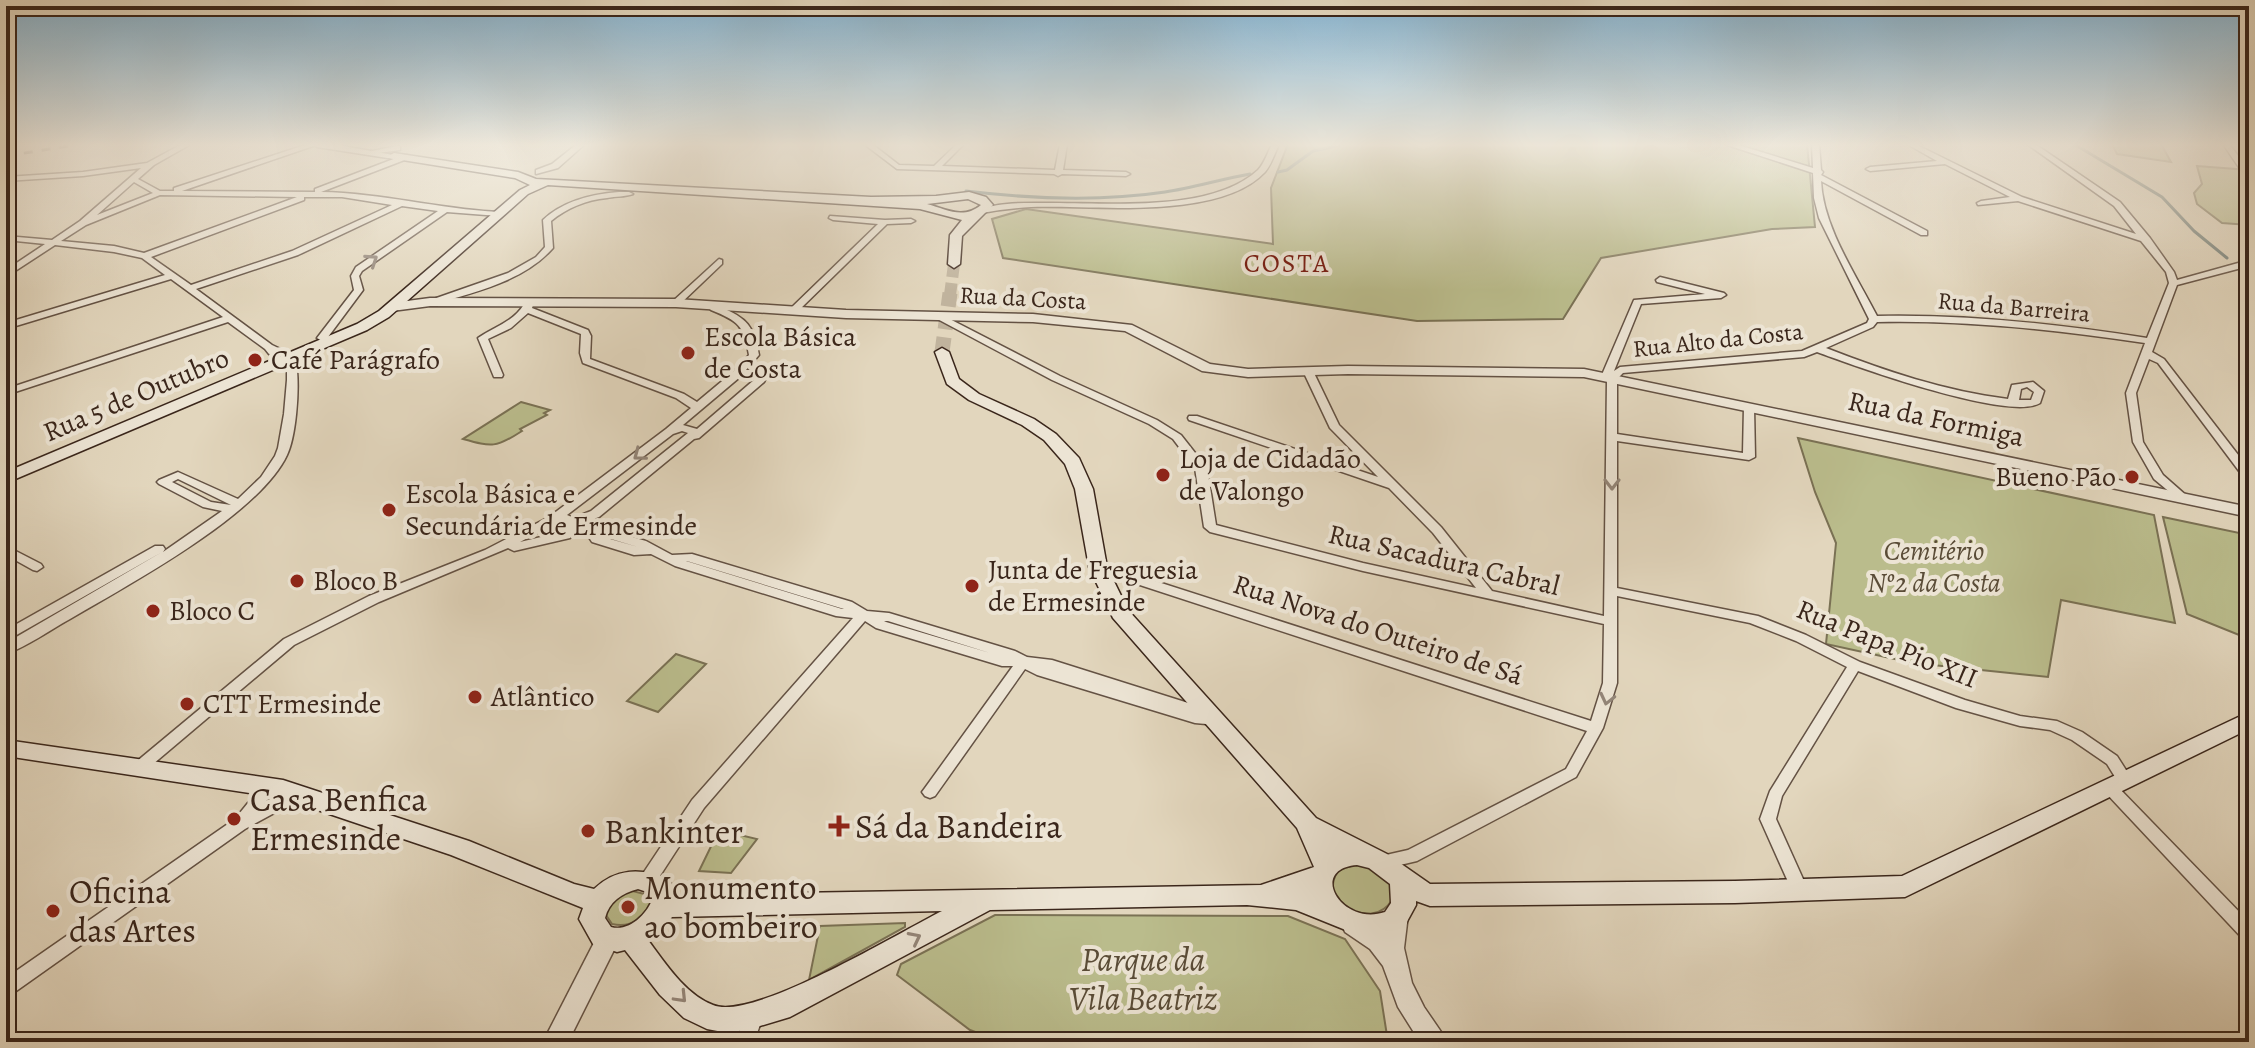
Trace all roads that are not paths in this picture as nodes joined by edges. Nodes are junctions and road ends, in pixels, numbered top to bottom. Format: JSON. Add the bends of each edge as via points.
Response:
{"nodes":[{"id":1,"x":117,"y":193,"type":"edge"},
{"id":2,"x":163,"y":193,"type":"joint"},
{"id":3,"x":524,"y":193,"type":"edge"},
{"id":4,"x":730,"y":193,"type":"edge"},
{"id":5,"x":1223,"y":193,"type":"edge"},
{"id":6,"x":1818,"y":193,"type":"edge"},
{"id":7,"x":1851,"y":193,"type":"edge"},
{"id":8,"x":2007,"y":193,"type":"edge"},
{"id":9,"x":2103,"y":193,"type":"edge"},
{"id":10,"x":311,"y":194,"type":"junction"},
{"id":11,"x":629,"y":194,"type":"dead end"},
{"id":12,"x":2019,"y":199,"type":"junction"},
{"id":13,"x":402,"y":203,"type":"junction"},
{"id":14,"x":1981,"y":203,"type":"dead end"},
{"id":15,"x":936,"y":208,"type":"junction"},
{"id":16,"x":979,"y":208,"type":"junction"},
{"id":17,"x":445,"y":210,"type":"junction"},
{"id":18,"x":499,"y":214,"type":"junction"},
{"id":19,"x":833,"y":218,"type":"dead end"},
{"id":20,"x":911,"y":221,"type":"dead end"},
{"id":21,"x":2087,"y":221,"type":"junction"},
{"id":22,"x":885,"y":222,"type":"junction"},
{"id":23,"x":83,"y":223,"type":"junction"},
{"id":24,"x":2136,"y":227,"type":"junction"},
{"id":25,"x":1924,"y":233,"type":"dead end"},
{"id":26,"x":956,"y":235,"type":"junction"},
{"id":27,"x":6,"y":238,"type":"edge"},
{"id":28,"x":2147,"y":240,"type":"junction"},
{"id":29,"x":53,"y":243,"type":"junction"},
{"id":30,"x":145,"y":256,"type":"junction"},
{"id":31,"x":719,"y":262,"type":"dead end"},
{"id":32,"x":2249,"y":263,"type":"edge"},
{"id":33,"x":954,"y":264,"type":"tunnel mouth"},
{"id":34,"x":6,"y":274,"type":"edge"},
{"id":35,"x":171,"y":276,"type":"junction"},
{"id":36,"x":1660,"y":280,"type":"dead end"},
{"id":37,"x":2173,"y":283,"type":"junction"},
{"id":38,"x":189,"y":289,"type":"junction"},
{"id":39,"x":426,"y":302,"type":"junction"},
{"id":40,"x":397,"y":303,"type":"junction"},
{"id":41,"x":676,"y":303,"type":"junction"},
{"id":42,"x":528,"y":305,"type":"junction"},
{"id":43,"x":717,"y":305,"type":"junction"},
{"id":44,"x":794,"y":310,"type":"junction"},
{"id":45,"x":935,"y":315,"type":"junction"},
{"id":46,"x":230,"y":318,"type":"junction"},
{"id":47,"x":1874,"y":319,"type":"junction"},
{"id":48,"x":6,"y":326,"type":"edge"},
{"id":49,"x":329,"y":342,"type":"junction"},
{"id":50,"x":2147,"y":347,"type":"junction"},
{"id":51,"x":1819,"y":349,"type":"junction"},
{"id":52,"x":278,"y":352,"type":"junction"},
{"id":53,"x":942,"y":352,"type":"tunnel mouth"},
{"id":54,"x":1309,"y":373,"type":"junction"},
{"id":55,"x":737,"y":374,"type":"junction"},
{"id":56,"x":498,"y":375,"type":"dead end"},
{"id":57,"x":1609,"y":378,"type":"junction"},
{"id":58,"x":716,"y":391,"type":"junction"},
{"id":59,"x":6,"y":392,"type":"edge"},
{"id":60,"x":680,"y":396,"type":"junction"},
{"id":61,"x":2013,"y":402,"type":"dead end"},
{"id":62,"x":697,"y":407,"type":"junction"},
{"id":63,"x":1749,"y":407,"type":"junction"},
{"id":64,"x":1193,"y":418,"type":"dead end"},
{"id":65,"x":668,"y":433,"type":"junction"},
{"id":66,"x":695,"y":436,"type":"junction"},
{"id":67,"x":1612,"y":437,"type":"junction"},
{"id":68,"x":2249,"y":477,"type":"edge"},
{"id":69,"x":6,"y":478,"type":"edge"},
{"id":70,"x":2153,"y":484,"type":"junction"},
{"id":71,"x":1394,"y":486,"type":"junction"},
{"id":72,"x":236,"y":507,"type":"junction"},
{"id":73,"x":2249,"y":512,"type":"edge"},
{"id":74,"x":574,"y":526,"type":"junction"},
{"id":75,"x":548,"y":528,"type":"junction"},
{"id":76,"x":6,"y":550,"type":"edge"},
{"id":77,"x":37,"y":567,"type":"dead end"},
{"id":78,"x":1098,"y":567,"type":"junction"},
{"id":79,"x":1612,"y":591,"type":"junction"},
{"id":80,"x":1487,"y":593,"type":"junction"},
{"id":81,"x":862,"y":616,"type":"junction"},
{"id":82,"x":1608,"y":621,"type":"junction"},
{"id":83,"x":6,"y":636,"type":"edge"},
{"id":84,"x":6,"y":649,"type":"edge"},
{"id":85,"x":1023,"y":662,"type":"junction"},
{"id":86,"x":1855,"y":665,"type":"junction"},
{"id":87,"x":1217,"y":720,"type":"junction"},
{"id":88,"x":2249,"y":720,"type":"edge"},
{"id":89,"x":1596,"y":728,"type":"junction"},
{"id":90,"x":6,"y":748,"type":"edge"},
{"id":91,"x":141,"y":766,"type":"junction"},
{"id":92,"x":2118,"y":784,"type":"junction"},
{"id":93,"x":269,"y":787,"type":"junction"},
{"id":94,"x":930,"y":792,"type":"dead end"},
{"id":95,"x":297,"y":794,"type":"junction"},
{"id":96,"x":1306,"y":822,"type":"junction"},
{"id":97,"x":239,"y":825,"type":"junction"},
{"id":98,"x":1376,"y":859,"type":"junction"},
{"id":99,"x":1324,"y":871,"type":"junction"},
{"id":100,"x":648,"y":880,"type":"junction"},
{"id":101,"x":1800,"y":890,"type":"junction"},
{"id":102,"x":1247,"y":894,"type":"junction"},
{"id":103,"x":987,"y":900,"type":"junction"},
{"id":104,"x":598,"y":901,"type":"junction"},
{"id":105,"x":1401,"y":901,"type":"junction"},
{"id":106,"x":665,"y":906,"type":"junction"},
{"id":107,"x":1340,"y":918,"type":"junction"},
{"id":108,"x":2249,"y":934,"type":"edge"},
{"id":109,"x":620,"y":938,"type":"junction"},
{"id":110,"x":1396,"y":968,"type":"junction"},
{"id":111,"x":6,"y":988,"type":"edge"},
{"id":112,"x":754,"y":1016,"type":"junction"},
{"id":113,"x":555,"y":1042,"type":"edge"},
{"id":114,"x":745,"y":1042,"type":"edge"},
{"id":115,"x":1436,"y":1042,"type":"edge"}],
"edges":[{"from":1,"to":23,"type":"street"},
{"from":2,"to":10,"type":"street"},
{"from":2,"to":23,"type":"street"},
{"from":3,"to":18,"type":"main road","name":"Rua 5 de Outubro"},
{"from":4,"to":15,"type":"main road"},
{"from":5,"to":16,"type":"street","via":[[1166,203]]},
{"from":6,"to":47,"type":"street","via":[[1823,218]]},
{"from":7,"to":25,"type":"street"},
{"from":8,"to":12,"type":"street"},
{"from":9,"to":24,"type":"street"},
{"from":10,"to":13,"type":"street"},
{"from":10,"to":30,"type":"street"},
{"from":11,"to":39,"type":"street","via":[[556,213],[547,220],[549,248],[540,259]]},
{"from":12,"to":14,"type":"street"},
{"from":12,"to":21,"type":"street"},
{"from":13,"to":17,"type":"street"},
{"from":13,"to":38,"type":"street","via":[[295,253]]},
{"from":15,"to":16,"type":"main road"},
{"from":15,"to":16,"type":"main road","via":[[960,195]]},
{"from":15,"to":26,"type":"main road"},
{"from":16,"to":26,"type":"main road"},
{"from":17,"to":18,"type":"street"},
{"from":49,"to":17,"type":"street","one_way":true,"via":[[322,338],[359,290],[359,269]]},
{"from":18,"to":40,"type":"main road","name":"Rua 5 de Outubro"},
{"from":19,"to":22,"type":"street"},
{"from":20,"to":22,"type":"street"},
{"from":21,"to":24,"type":"street"},
{"from":21,"to":28,"type":"street"},
{"from":22,"to":44,"type":"street"},
{"from":23,"to":29,"type":"street"},
{"from":24,"to":28,"type":"street"},
{"from":26,"to":33,"type":"main road"},
{"from":27,"to":29,"type":"street"},
{"from":28,"to":37,"type":"street"},
{"from":29,"to":30,"type":"street"},
{"from":29,"to":34,"type":"street"},
{"from":30,"to":35,"type":"street"},
{"from":31,"to":41,"type":"street"},
{"from":32,"to":37,"type":"street"},
{"from":35,"to":38,"type":"street"},
{"from":35,"to":48,"type":"street"},
{"from":36,"to":57,"type":"street","via":[[1721,295],[1637,302]]},
{"from":37,"to":50,"type":"street"},
{"from":38,"to":46,"type":"street"},
{"from":39,"to":40,"type":"street","name":"Rua da Costa"},
{"from":39,"to":42,"type":"street","name":"Rua da Costa"},
{"from":40,"to":49,"type":"main road","name":"Rua 5 de Outubro"},
{"from":41,"to":42,"type":"street","name":"Rua da Costa"},
{"from":41,"to":43,"type":"street","name":"Rua da Costa"},
{"from":42,"to":56,"type":"street","via":[[508,326],[483,338]]},
{"from":42,"to":60,"type":"street","via":[[585,332],[586,361]]},
{"from":43,"to":44,"type":"street","name":"Rua da Costa"},
{"from":43,"to":55,"type":"street","via":[[714,308],[749,329],[754,355]]},
{"from":44,"to":45,"type":"street","name":"Rua da Costa"},
{"from":45,"to":54,"type":"street","name":"Rua da Costa","via":[[1102,324],[1138,332],[1207,368]]},
{"from":45,"to":80,"type":"street","name":"Rua Sacadura Cabral","via":[[1177,437],[1201,468],[1210,527]]},
{"from":46,"to":52,"type":"street"},
{"from":46,"to":59,"type":"street"},
{"from":47,"to":50,"type":"street","name":"Rua da Barreira","via":[[2010,325]]},
{"from":47,"to":51,"type":"street","name":"Rua Alto da Costa"},
{"from":49,"to":52,"type":"main road","name":"Rua 5 de Outubro"},
{"from":49,"to":52,"type":"main road","name":"Rua 5 de Outubro"},
{"from":50,"to":68,"type":"street"},
{"from":50,"to":70,"type":"street","via":[[2133,381],[2133,419]]},
{"from":51,"to":57,"type":"street","name":"Rua Alto da Costa","via":[[1770,359],[1620,370]]},
{"from":51,"to":61,"type":"street","via":[[1876,371]]},
{"from":52,"to":69,"type":"main road","name":"Rua 5 de Outubro"},
{"from":52,"to":72,"type":"street","via":[[292,368],[282,456],[274,471]]},
{"from":53,"to":78,"type":"main road","via":[[952,381],[1039,430],[1073,462],[1084,489]]},
{"from":54,"to":57,"type":"street","name":"Rua da Costa","via":[[1555,370]]},
{"from":54,"to":71,"type":"street","via":[[1334,426]]},
{"from":55,"to":58,"type":"street"},
{"from":55,"to":66,"type":"street","via":[[752,372],[760,380]]},
{"from":57,"to":63,"type":"street","name":"Rua da Formiga"},
{"from":57,"to":67,"type":"street"},
{"from":58,"to":60,"type":"street"},
{"from":58,"to":62,"type":"street"},
{"from":60,"to":62,"type":"street"},
{"from":62,"to":65,"type":"street"},
{"from":63,"to":67,"type":"street","via":[[1749,457]]},
{"from":63,"to":70,"type":"street","name":"Rua da Formiga"},
{"from":64,"to":71,"type":"street"},
{"from":65,"to":66,"type":"street","via":[[690,428]]},
{"from":65,"to":75,"type":"street","one_way":true},
{"from":66,"to":74,"type":"street"},
{"from":67,"to":79,"type":"street","one_way":true},
{"from":70,"to":73,"type":"street","name":"Rua da Formiga","via":[[2182,497]]},
{"from":71,"to":80,"type":"street"},
{"from":72,"to":72,"type":"street","via":[[178,475],[163,482],[207,505]]},
{"from":72,"to":83,"type":"street"},
{"from":72,"to":84,"type":"street","via":[[202,533]]},
{"from":74,"to":75,"type":"street","via":[[566,518]]},
{"from":74,"to":75,"type":"street","via":[[559,538]]},
{"from":74,"to":81,"type":"street","via":[[634,551],[651,550],[739,582]]},
{"from":75,"to":91,"type":"street","via":[[374,599],[289,642]]},
{"from":76,"to":77,"type":"street"},
{"from":78,"to":87,"type":"main road","via":[[1120,613]]},
{"from":78,"to":89,"type":"street","name":"Rua Nova do Outeiro de Sá"},
{"from":79,"to":82,"type":"street"},
{"from":79,"to":86,"type":"street","name":"Rua Papa Pio XII","via":[[1753,619]]},
{"from":80,"to":82,"type":"street","name":"Rua Sacadura Cabral"},
{"from":81,"to":85,"type":"street","via":[[1002,661]]},
{"from":81,"to":100,"type":"street","via":[[698,804]]},
{"from":82,"to":89,"type":"street","one_way":true,"via":[[1610,683]]},
{"from":85,"to":87,"type":"street","via":[[1195,718]]},
{"from":85,"to":94,"type":"street"},
{"from":86,"to":92,"type":"street","name":"Rua Papa Pio XII","via":[[1961,704],[2077,736],[2112,760]]},
{"from":86,"to":101,"type":"street","via":[[1775,795],[1768,819]]},
{"from":87,"to":96,"type":"main road"},
{"from":88,"to":92,"type":"main road"},
{"from":89,"to":98,"type":"street","via":[[1571,773],[1411,856]]},
{"from":90,"to":91,"type":"main road"},
{"from":91,"to":93,"type":"main road"},
{"from":92,"to":101,"type":"main road","via":[[1905,886]]},
{"from":92,"to":108,"type":"street","name":"Rua Papa Pio XII"},
{"from":93,"to":95,"type":"main road"},
{"from":93,"to":97,"type":"street"},
{"from":95,"to":97,"type":"street"},
{"from":95,"to":104,"type":"main road"},
{"from":96,"to":98,"type":"main road","via":[[1344,847]]},
{"from":96,"to":99,"type":"main road"},
{"from":97,"to":111,"type":"street"},
{"from":98,"to":99,"type":"main road","via":[[1342,857]]},
{"from":98,"to":105,"type":"main road"},
{"from":99,"to":102,"type":"main road","via":[[1293,885]]},
{"from":99,"to":107,"type":"main road","via":[[1320,892]]},
{"from":100,"to":104,"type":"main road","via":[[627,881]]},
{"from":100,"to":106,"type":"main road","via":[[663,889]]},
{"from":101,"to":105,"type":"main road","via":[[1440,895]]},
{"from":102,"to":103,"type":"main road"},
{"from":102,"to":107,"type":"main road","via":[[1297,899]]},
{"from":103,"to":106,"type":"main road"},
{"from":112,"to":103,"type":"main road","one_way":true,"via":[[780,1008]]},
{"from":104,"to":109,"type":"main road","via":[[594,928]]},
{"from":105,"to":107,"type":"main road","via":[[1387,923],[1374,926]]},
{"from":105,"to":110,"type":"street","via":[[1391,934]]},
{"from":106,"to":109,"type":"main road","via":[[653,925]]},
{"from":107,"to":110,"type":"street","via":[[1378,942]]},
{"from":109,"to":112,"type":"main road","one_way":true,"via":[[704,1015],[720,1020]]},
{"from":109,"to":113,"type":"street"},
{"from":110,"to":115,"type":"street","via":[[1406,995]]},
{"from":112,"to":114,"type":"street"}]}
